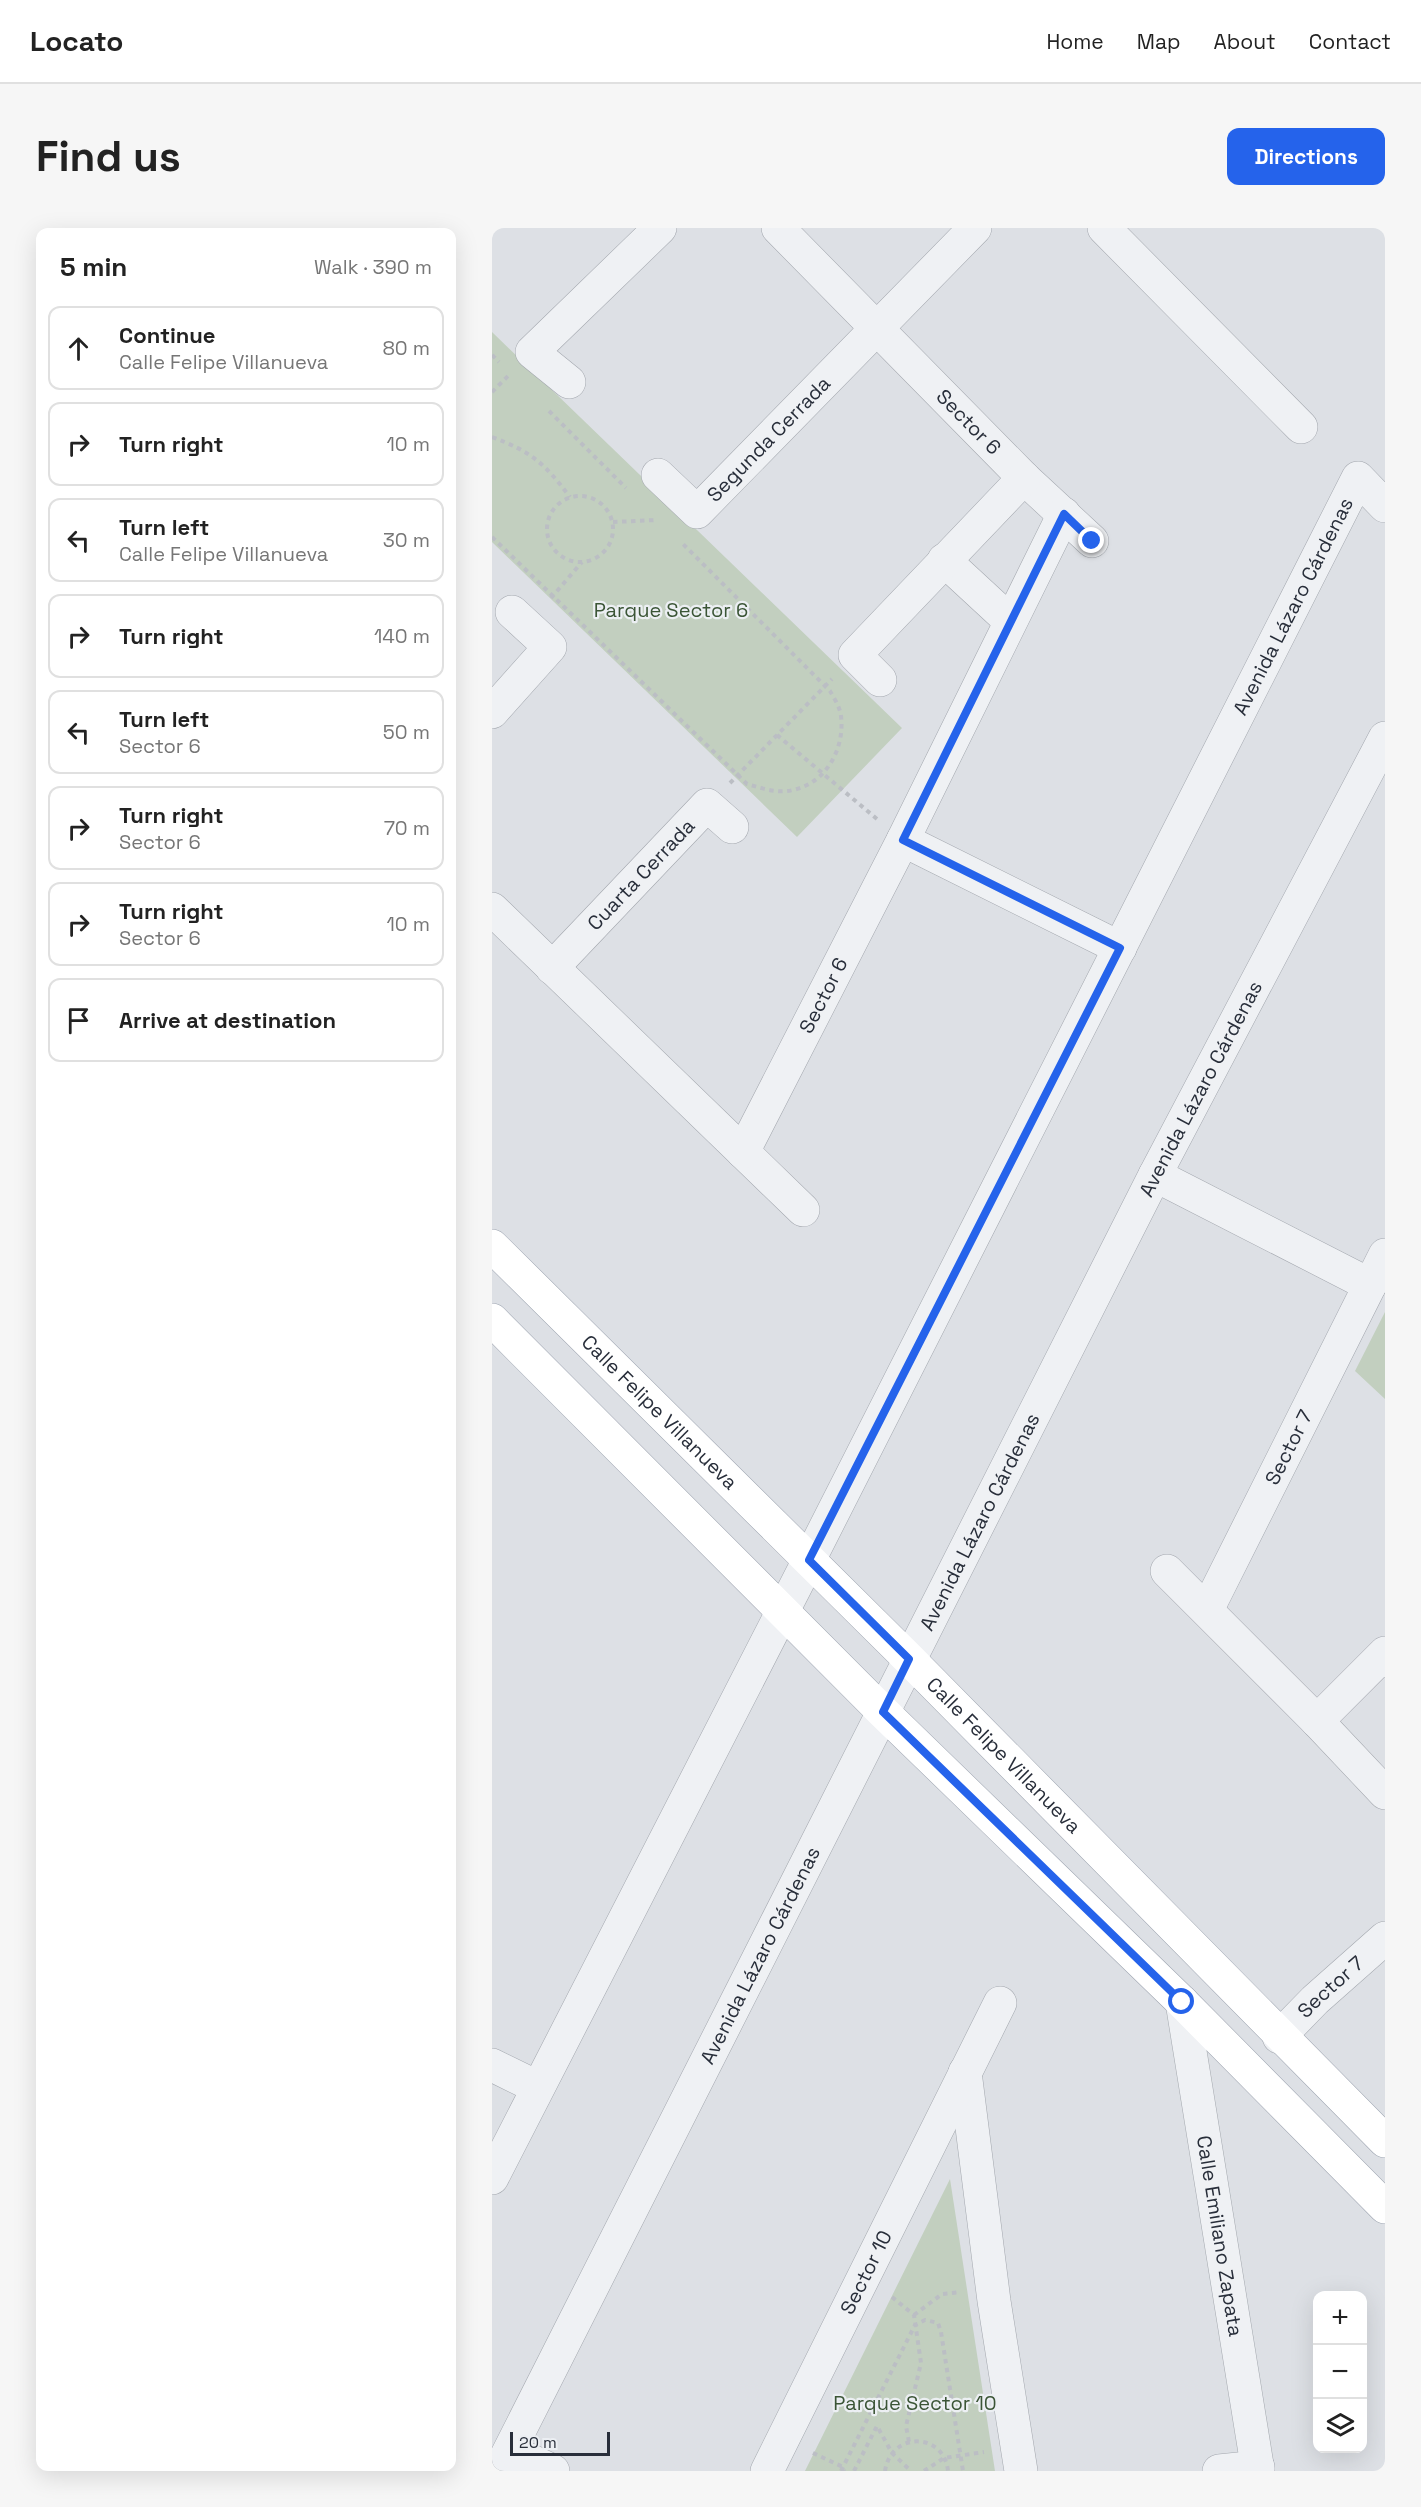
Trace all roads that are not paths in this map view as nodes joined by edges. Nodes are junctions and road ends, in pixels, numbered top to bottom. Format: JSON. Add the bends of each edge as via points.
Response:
{"nodes":[{"id":1,"x":660,"y":228,"type":"edge"},
{"id":2,"x":778,"y":228,"type":"edge"},
{"id":3,"x":975,"y":228,"type":"edge"},
{"id":4,"x":1104,"y":228,"type":"edge"},
{"id":5,"x":876,"y":327,"type":"junction"},
{"id":6,"x":569,"y":382,"type":"dead end"},
{"id":7,"x":1301,"y":427,"type":"dead end"},
{"id":8,"x":658,"y":475,"type":"dead end"},
{"id":9,"x":1024,"y":478,"type":"junction"},
{"id":10,"x":1385,"y":506,"type":"edge"},
{"id":11,"x":1064,"y":514,"type":"junction"},
{"id":12,"x":1092,"y":541,"type":"dead end"},
{"id":13,"x":944,"y":560,"type":"junction"},
{"id":14,"x":519,"y":619,"type":"road end"},
{"id":15,"x":1010,"y":621,"type":"junction"},
{"id":16,"x":880,"y":680,"type":"dead end"},
{"id":17,"x":492,"y":712,"type":"edge"},
{"id":18,"x":1385,"y":738,"type":"edge"},
{"id":19,"x":732,"y":826,"type":"dead end"},
{"id":20,"x":903,"y":840,"type":"junction"},
{"id":21,"x":492,"y":909,"type":"edge"},
{"id":22,"x":1120,"y":948,"type":"junction"},
{"id":23,"x":552,"y":968,"type":"junction"},
{"id":24,"x":743,"y":1152,"type":"junction"},
{"id":25,"x":1155,"y":1175,"type":"junction"},
{"id":26,"x":803,"y":1210,"type":"dead end"},
{"id":27,"x":492,"y":1246,"type":"edge"},
{"id":28,"x":1385,"y":1255,"type":"edge"},
{"id":29,"x":1370,"y":1285,"type":"junction"},
{"id":30,"x":492,"y":1320,"type":"edge"},
{"id":31,"x":809,"y":1560,"type":"junction"},
{"id":32,"x":1167,"y":1571,"type":"dead end"},
{"id":33,"x":783,"y":1609,"type":"junction"},
{"id":34,"x":1207,"y":1610,"type":"junction"},
{"id":35,"x":1385,"y":1653,"type":"edge"},
{"id":36,"x":909,"y":1659,"type":"junction"},
{"id":37,"x":883,"y":1712,"type":"junction"},
{"id":38,"x":1317,"y":1721,"type":"junction"},
{"id":39,"x":1385,"y":1793,"type":"edge"},
{"id":40,"x":1385,"y":1938,"type":"edge"},
{"id":41,"x":1182,"y":2002,"type":"junction"},
{"id":42,"x":999,"y":2003,"type":"dead end"},
{"id":43,"x":1279,"y":2037,"type":"junction"},
{"id":44,"x":492,"y":2065,"type":"edge"},
{"id":45,"x":965,"y":2072,"type":"junction"},
{"id":46,"x":537,"y":2087,"type":"junction"},
{"id":47,"x":1385,"y":2141,"type":"edge"},
{"id":48,"x":492,"y":2178,"type":"edge"},
{"id":49,"x":1385,"y":2207,"type":"edge"},
{"id":50,"x":1019,"y":2458,"type":"edge"},
{"id":51,"x":504,"y":2461,"type":"edge"},
{"id":52,"x":1258,"y":2469,"type":"edge"},
{"id":53,"x":553,"y":2471,"type":"edge"},
{"id":54,"x":767,"y":2471,"type":"edge"},
{"id":55,"x":1220,"y":2471,"type":"edge"}],
"edges":[{"from":1,"to":6,"type":"street","via":[[532,352]]},
{"from":2,"to":5,"type":"street","name":"Sector 6"},
{"from":3,"to":5,"type":"street"},
{"from":4,"to":7,"type":"street"},
{"from":5,"to":8,"type":"street","name":"Segunda Cerrada","via":[[697,512]]},
{"from":5,"to":9,"type":"street","name":"Sector 6"},
{"from":9,"to":11,"type":"street","name":"Sector 6"},
{"from":9,"to":13,"type":"street"},
{"from":10,"to":22,"type":"street","name":"Avenida Lázaro Cárdenas","via":[[1358,478]]},
{"from":11,"to":12,"type":"street","name":"Sector 6"},
{"from":11,"to":15,"type":"street","name":"Sector 6"},
{"from":13,"to":15,"type":"street"},
{"from":13,"to":16,"type":"street","via":[[855,655]]},
{"from":14,"to":17,"type":"street","via":[[550,647]]},
{"from":15,"to":20,"type":"street","name":"Sector 6"},
{"from":18,"to":25,"type":"street","name":"Avenida Lázaro Cárdenas"},
{"from":19,"to":23,"type":"street","name":"Cuarta Cerrada","via":[[707,805]]},
{"from":20,"to":22,"type":"street"},
{"from":20,"to":24,"type":"street","name":"Sector 6"},
{"from":21,"to":23,"type":"street"},
{"from":22,"to":31,"type":"street","name":"Avenida Lázaro Cárdenas"},
{"from":23,"to":24,"type":"street"},
{"from":24,"to":26,"type":"street"},
{"from":25,"to":29,"type":"street"},
{"from":25,"to":36,"type":"street","name":"Avenida Lázaro Cárdenas"},
{"from":27,"to":31,"type":"main road","name":"Calle Felipe Villanueva"},
{"from":28,"to":29,"type":"street","name":"Sector 7"},
{"from":29,"to":34,"type":"street","name":"Sector 7"},
{"from":30,"to":33,"type":"main road"},
{"from":31,"to":33,"type":"street","name":"Avenida Lázaro Cárdenas"},
{"from":31,"to":36,"type":"main road","name":"Calle Felipe Villanueva"},
{"from":32,"to":34,"type":"street"},
{"from":33,"to":37,"type":"main road"},
{"from":33,"to":46,"type":"street","name":"Avenida Lázaro Cárdenas"},
{"from":34,"to":38,"type":"street"},
{"from":35,"to":38,"type":"street"},
{"from":36,"to":37,"type":"street","name":"Avenida Lázaro Cárdenas"},
{"from":36,"to":43,"type":"main road","name":"Calle Felipe Villanueva"},
{"from":37,"to":41,"type":"main road"},
{"from":37,"to":51,"type":"street","name":"Avenida Lázaro Cárdenas"},
{"from":38,"to":39,"type":"street"},
{"from":40,"to":43,"type":"street","name":"Sector 7"},
{"from":41,"to":49,"type":"main road"},
{"from":41,"to":52,"type":"street","name":"Calle Emiliano Zapata"},
{"from":42,"to":45,"type":"street","name":"Sector 10"},
{"from":43,"to":47,"type":"main road","name":"Calle Felipe Villanueva"},
{"from":44,"to":46,"type":"street"},
{"from":45,"to":50,"type":"street","via":[[994,2301]]},
{"from":45,"to":54,"type":"street","name":"Sector 10"},
{"from":46,"to":48,"type":"street","name":"Avenida Lázaro Cárdenas"},
{"from":51,"to":53,"type":"street"},
{"from":52,"to":55,"type":"street"}]}
